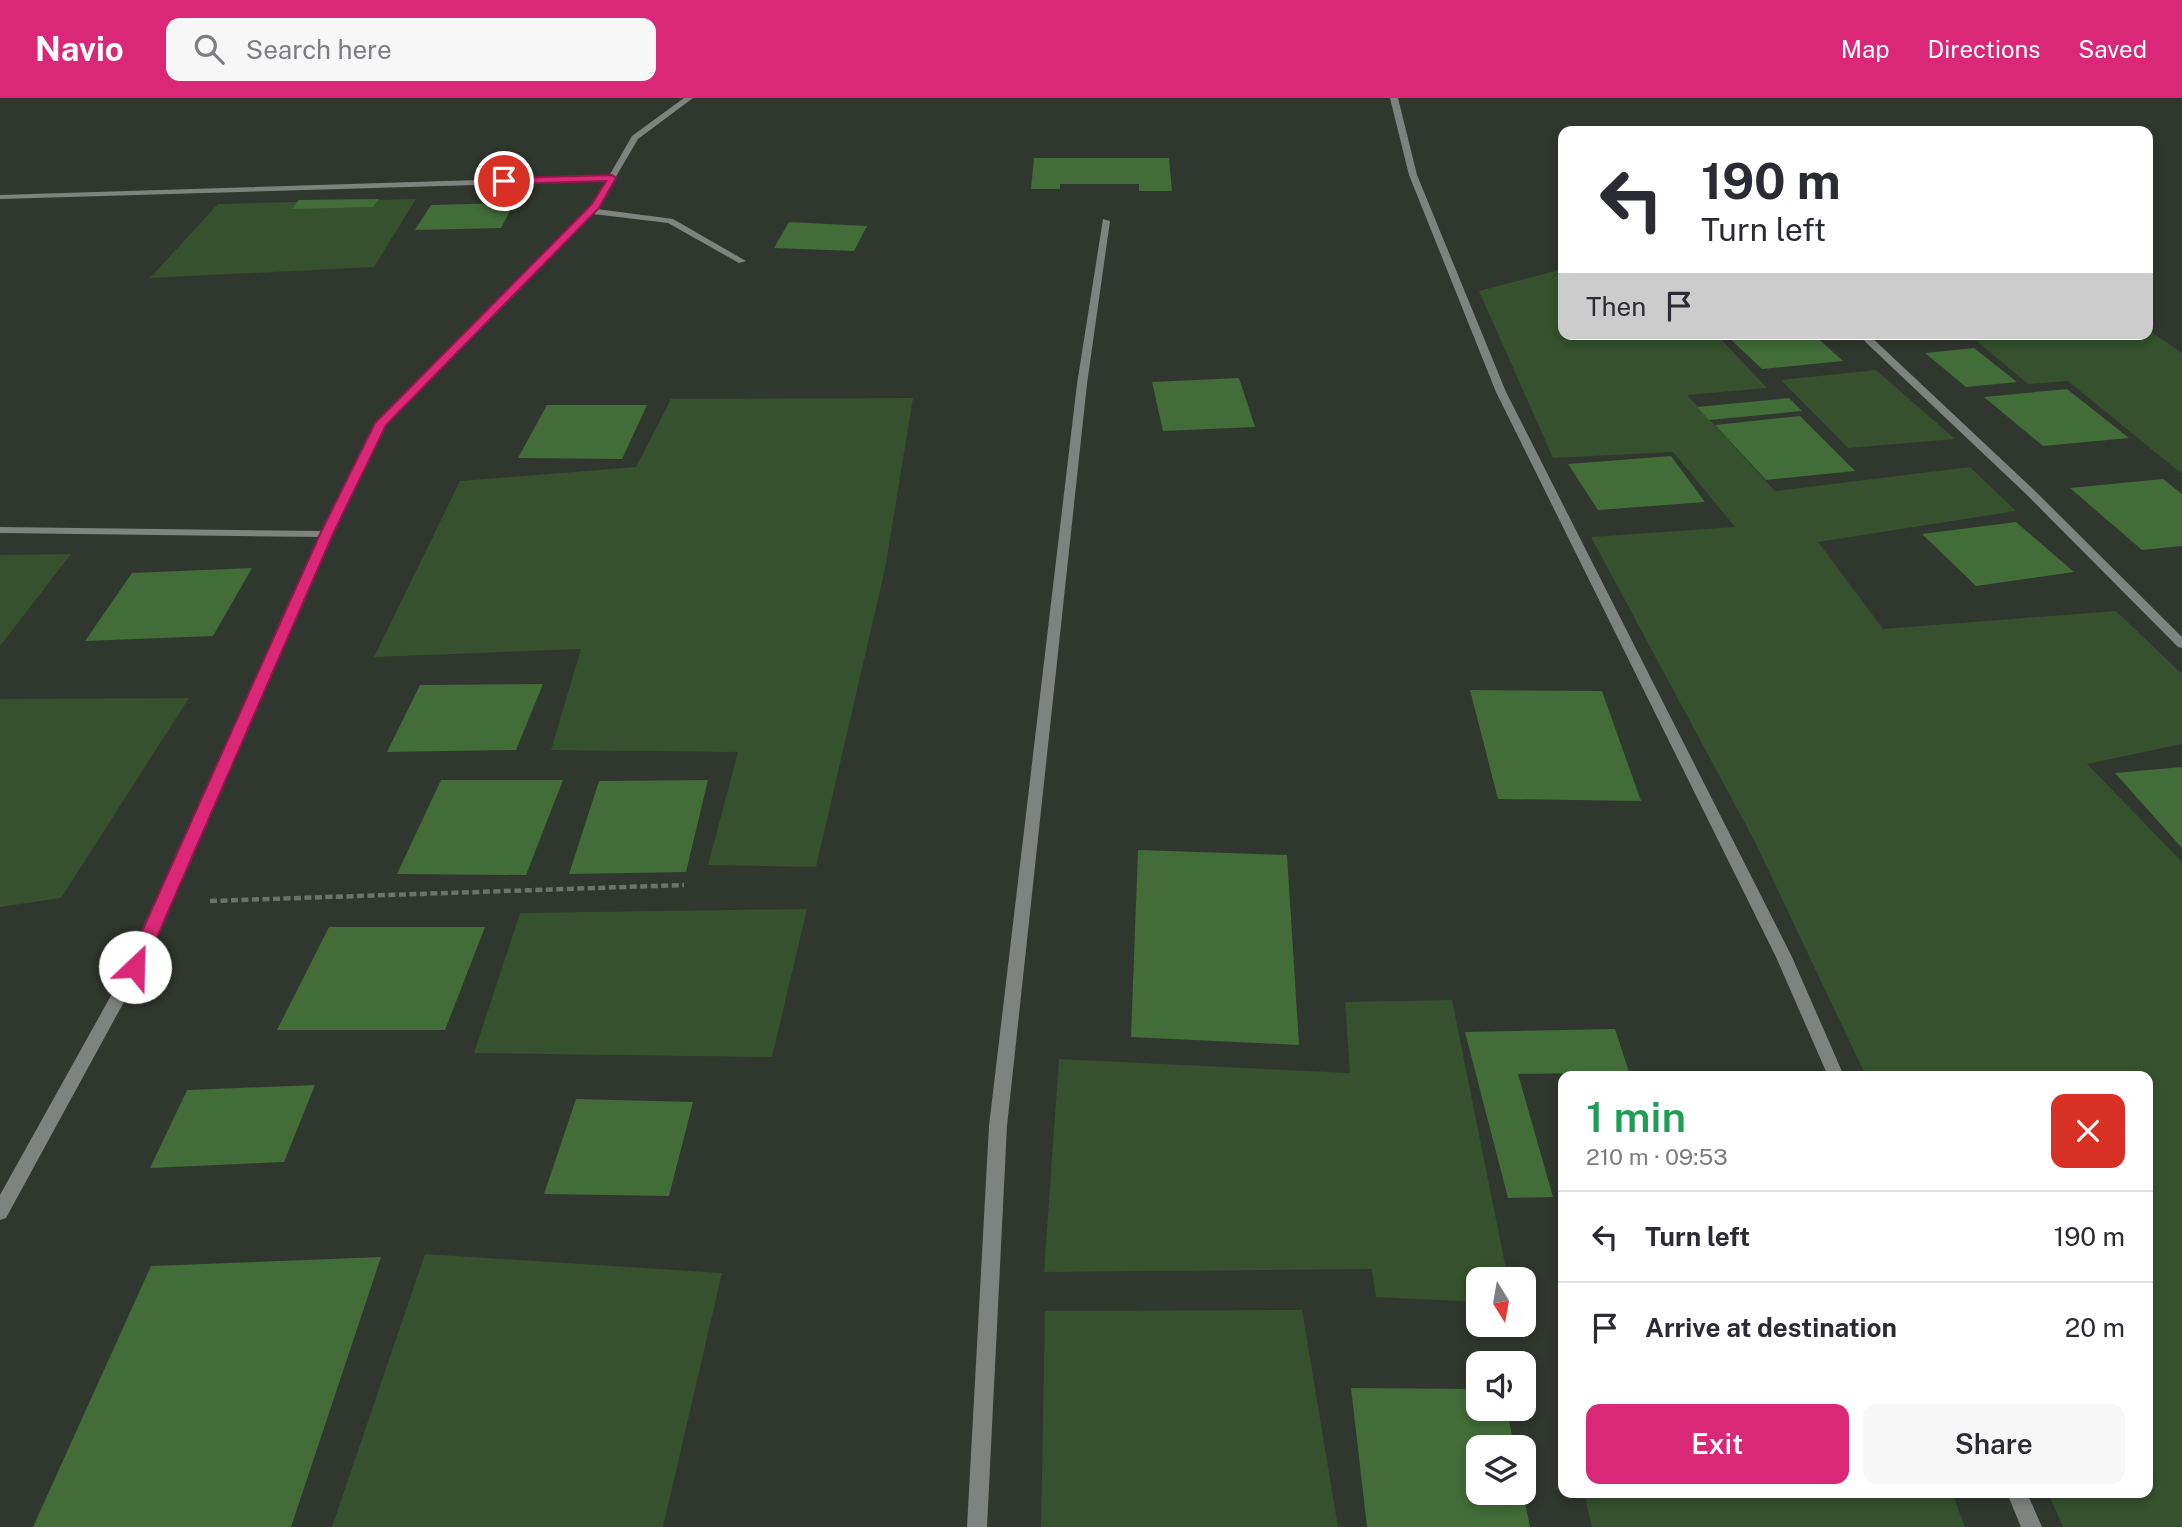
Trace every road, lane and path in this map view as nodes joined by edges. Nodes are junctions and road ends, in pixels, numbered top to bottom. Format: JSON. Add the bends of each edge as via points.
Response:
{"nodes":[{"id":1,"x":689,"y":98,"type":"edge"},
{"id":2,"x":1394,"y":98,"type":"edge"},
{"id":3,"x":612,"y":178,"type":"junction"},
{"id":4,"x":0,"y":197,"type":"edge"},
{"id":5,"x":590,"y":211,"type":"junction"},
{"id":6,"x":1105,"y":221,"type":"dead end"},
{"id":7,"x":742,"y":261,"type":"dead end"},
{"id":8,"x":1868,"y":340,"type":"edge"},
{"id":9,"x":0,"y":530,"type":"edge"},
{"id":10,"x":327,"y":534,"type":"junction"},
{"id":11,"x":2182,"y":644,"type":"edge"},
{"id":12,"x":684,"y":886,"type":"dead end"},
{"id":13,"x":164,"y":902,"type":"junction"},
{"id":14,"x":1834,"y":1071,"type":"edge"},
{"id":15,"x":0,"y":1212,"type":"edge"},
{"id":16,"x":2019,"y":1498,"type":"edge"},
{"id":17,"x":977,"y":1527,"type":"edge"},
{"id":18,"x":2032,"y":1527,"type":"edge"}],
"edges":[{"from":1,"to":3,"type":"street","via":[[635,138]]},
{"from":2,"to":14,"type":"street","via":[[1413,175],[1501,392],[1784,957]]},
{"from":3,"to":4,"type":"street"},
{"from":3,"to":5,"type":"street"},
{"from":5,"to":7,"type":"street","via":[[670,221]]},
{"from":5,"to":10,"type":"street","via":[[381,423]]},
{"from":6,"to":17,"type":"street","via":[[1082,384],[999,1126]]},
{"from":8,"to":11,"type":"street"},
{"from":9,"to":10,"type":"street"},
{"from":10,"to":13,"type":"street"},
{"from":12,"to":13,"type":"path"},
{"from":13,"to":15,"type":"street","via":[[135,967]]},
{"from":16,"to":18,"type":"street"}]}
